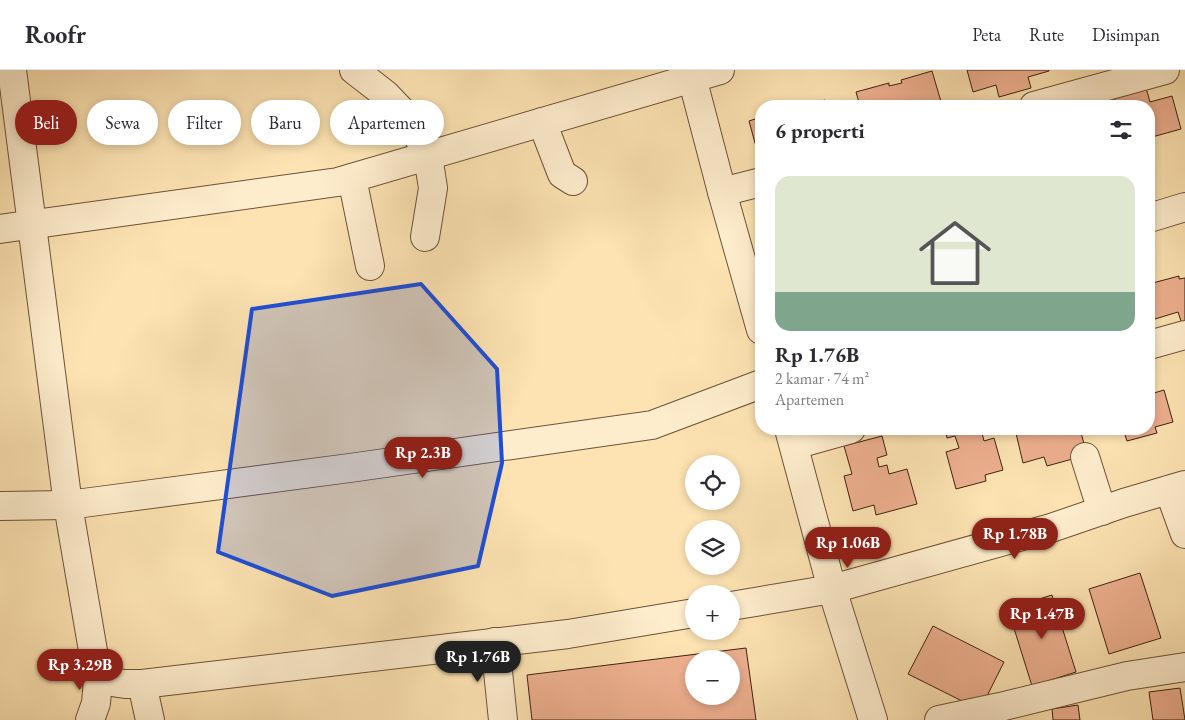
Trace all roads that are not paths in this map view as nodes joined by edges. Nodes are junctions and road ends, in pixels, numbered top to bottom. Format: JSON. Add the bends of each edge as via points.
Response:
{"nodes":[{"id":1,"x":12,"y":70,"type":"edge"},
{"id":2,"x":354,"y":70,"type":"edge"},
{"id":3,"x":720,"y":70,"type":"edge"},
{"id":4,"x":1165,"y":70,"type":"edge"},
{"id":5,"x":691,"y":74,"type":"edge"},
{"id":6,"x":1056,"y":100,"type":"edge"},
{"id":7,"x":542,"y":122,"type":"junction"},
{"id":8,"x":428,"y":156,"type":"junction"},
{"id":9,"x":352,"y":178,"type":"junction"},
{"id":10,"x":573,"y":181,"type":"dead end"},
{"id":11,"x":755,"y":184,"type":"edge"},
{"id":12,"x":722,"y":192,"type":"junction"},
{"id":13,"x":1185,"y":207,"type":"edge"},
{"id":14,"x":1155,"y":216,"type":"edge"},
{"id":15,"x":32,"y":226,"type":"junction"},
{"id":16,"x":0,"y":229,"type":"edge"},
{"id":17,"x":425,"y":237,"type":"dead end"},
{"id":18,"x":370,"y":266,"type":"dead end"},
{"id":19,"x":755,"y":309,"type":"edge"},
{"id":20,"x":1185,"y":335,"type":"edge"},
{"id":21,"x":1155,"y":343,"type":"edge"},
{"id":22,"x":755,"y":386,"type":"edge"},
{"id":23,"x":807,"y":435,"type":"edge"},
{"id":24,"x":792,"y":437,"type":"edge"},
{"id":25,"x":1085,"y":457,"type":"dead end"},
{"id":26,"x":1177,"y":487,"type":"edge"},
{"id":27,"x":68,"y":505,"type":"junction"},
{"id":28,"x":0,"y":506,"type":"edge"},
{"id":29,"x":1102,"y":511,"type":"junction"},
{"id":30,"x":1185,"y":534,"type":"edge"},
{"id":31,"x":832,"y":589,"type":"junction"},
{"id":32,"x":740,"y":604,"type":"edge"},
{"id":33,"x":685,"y":614,"type":"edge"},
{"id":34,"x":495,"y":642,"type":"junction"},
{"id":35,"x":1185,"y":667,"type":"edge"},
{"id":36,"x":98,"y":680,"type":"junction"},
{"id":37,"x":142,"y":684,"type":"junction"},
{"id":38,"x":90,"y":720,"type":"edge"},
{"id":39,"x":150,"y":720,"type":"edge"},
{"id":40,"x":503,"y":720,"type":"edge"},
{"id":41,"x":872,"y":720,"type":"edge"},
{"id":42,"x":939,"y":720,"type":"edge"}],
"edges":[{"from":1,"to":15,"type":"street"},
{"from":2,"to":8,"type":"street","via":[[385,94],[410,120]]},
{"from":3,"to":5,"type":"street"},
{"from":4,"to":6,"type":"street"},
{"from":5,"to":7,"type":"street"},
{"from":5,"to":12,"type":"street"},
{"from":7,"to":8,"type":"street"},
{"from":7,"to":10,"type":"street","via":[[562,174]]},
{"from":8,"to":9,"type":"street"},
{"from":8,"to":17,"type":"street","via":[[433,188]]},
{"from":9,"to":15,"type":"street"},
{"from":9,"to":18,"type":"street"},
{"from":11,"to":12,"type":"street"},
{"from":12,"to":19,"type":"street"},
{"from":13,"to":14,"type":"street"},
{"from":15,"to":16,"type":"street"},
{"from":15,"to":27,"type":"street"},
{"from":20,"to":21,"type":"street"},
{"from":22,"to":27,"type":"street","via":[[652,425]]},
{"from":23,"to":24,"type":"street"},
{"from":24,"to":31,"type":"street"},
{"from":25,"to":29,"type":"street"},
{"from":26,"to":29,"type":"street"},
{"from":26,"to":30,"type":"street"},
{"from":27,"to":28,"type":"street"},
{"from":27,"to":36,"type":"street"},
{"from":29,"to":31,"type":"street"},
{"from":31,"to":32,"type":"street"},
{"from":31,"to":41,"type":"street"},
{"from":33,"to":34,"type":"street","via":[[568,634]]},
{"from":34,"to":37,"type":"street"},
{"from":34,"to":40,"type":"street"},
{"from":35,"to":42,"type":"street","via":[[1127,676]]},
{"from":36,"to":37,"type":"street"},
{"from":36,"to":38,"type":"street","via":[[96,703]]},
{"from":37,"to":39,"type":"street"}]}
